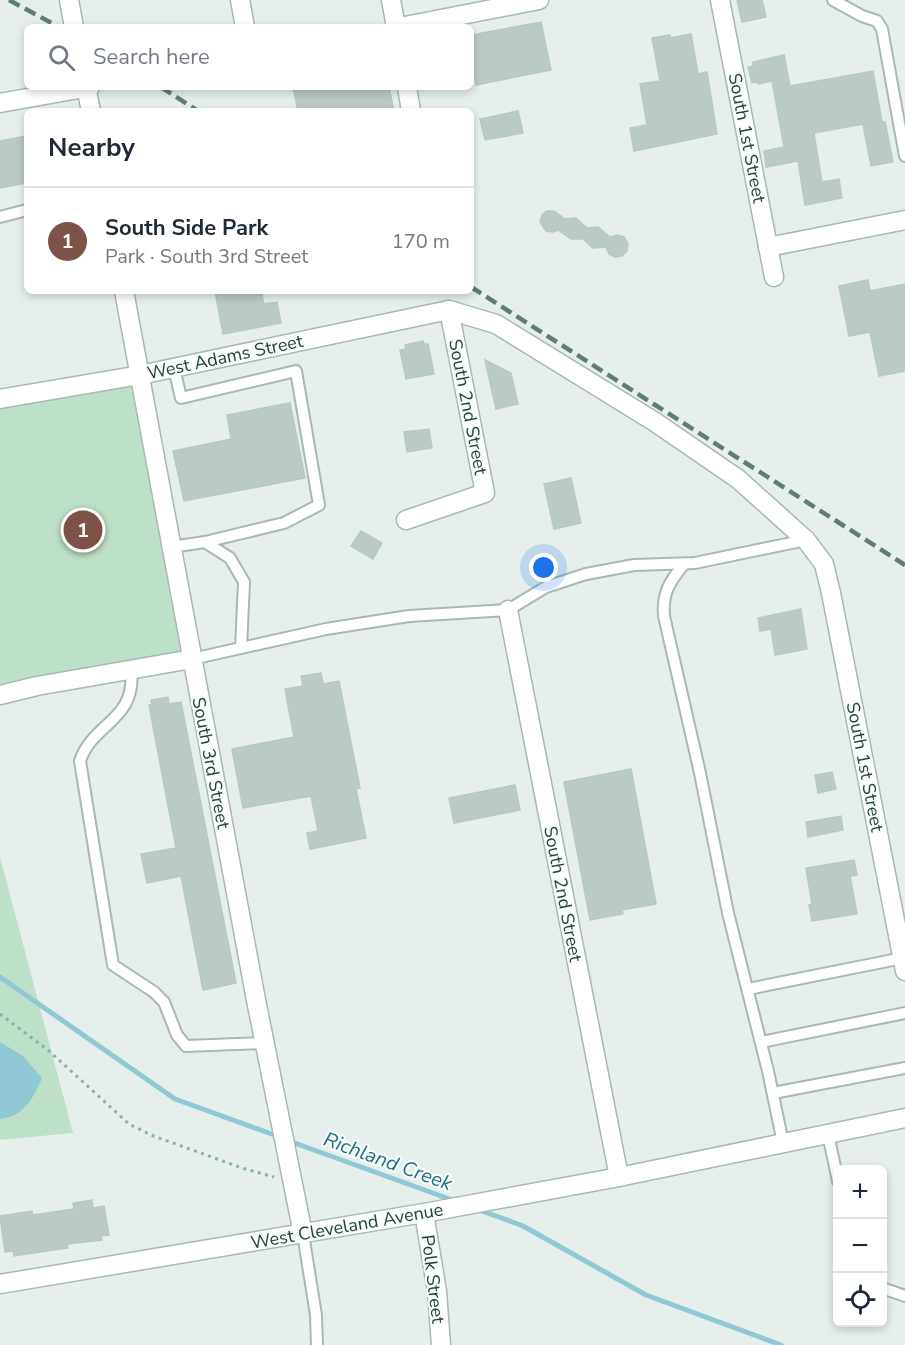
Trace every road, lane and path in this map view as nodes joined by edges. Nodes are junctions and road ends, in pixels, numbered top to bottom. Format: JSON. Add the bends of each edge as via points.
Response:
{"nodes":[{"id":1,"x":69,"y":0,"type":"edge"},
{"id":2,"x":240,"y":0,"type":"edge"},
{"id":3,"x":391,"y":0,"type":"edge"},
{"id":4,"x":539,"y":0,"type":"edge"},
{"id":5,"x":720,"y":0,"type":"edge"},
{"id":6,"x":832,"y":0,"type":"edge"},
{"id":7,"x":73,"y":24,"type":"edge"},
{"id":8,"x":244,"y":24,"type":"edge"},
{"id":9,"x":397,"y":24,"type":"edge"},
{"id":10,"x":414,"y":24,"type":"edge"},
{"id":11,"x":72,"y":90,"type":"edge"},
{"id":12,"x":88,"y":90,"type":"edge"},
{"id":13,"x":408,"y":90,"type":"edge"},
{"id":14,"x":0,"y":104,"type":"edge"},
{"id":15,"x":91,"y":108,"type":"edge"},
{"id":16,"x":410,"y":108,"type":"edge"},
{"id":17,"x":905,"y":156,"type":"edge"},
{"id":18,"x":24,"y":211,"type":"edge"},
{"id":19,"x":0,"y":217,"type":"edge"},
{"id":20,"x":905,"y":220,"type":"edge"},
{"id":21,"x":768,"y":247,"type":"junction"},
{"id":22,"x":774,"y":277,"type":"dead end"},
{"id":23,"x":125,"y":294,"type":"edge"},
{"id":24,"x":449,"y":310,"type":"junction"},
{"id":25,"x":174,"y":368,"type":"junction"},
{"id":26,"x":140,"y":375,"type":"junction"},
{"id":27,"x":0,"y":399,"type":"edge"},
{"id":28,"x":406,"y":520,"type":"dead end"},
{"id":29,"x":806,"y":540,"type":"junction"},
{"id":30,"x":205,"y":542,"type":"junction"},
{"id":31,"x":171,"y":547,"type":"junction"},
{"id":32,"x":684,"y":564,"type":"junction"},
{"id":33,"x":508,"y":610,"type":"junction"},
{"id":34,"x":241,"y":648,"type":"junction"},
{"id":35,"x":192,"y":659,"type":"junction"},
{"id":36,"x":131,"y":669,"type":"junction"},
{"id":37,"x":0,"y":695,"type":"edge"},
{"id":38,"x":904,"y":965,"type":"edge"},
{"id":39,"x":748,"y":988,"type":"junction"},
{"id":40,"x":905,"y":1013,"type":"edge"},
{"id":41,"x":0,"y":1014,"type":"edge"},
{"id":42,"x":761,"y":1042,"type":"junction"},
{"id":43,"x":264,"y":1043,"type":"junction"},
{"id":44,"x":905,"y":1068,"type":"edge"},
{"id":45,"x":773,"y":1093,"type":"junction"},
{"id":46,"x":905,"y":1118,"type":"edge"},
{"id":47,"x":828,"y":1134,"type":"junction"},
{"id":48,"x":783,"y":1143,"type":"junction"},
{"id":49,"x":834,"y":1165,"type":"edge"},
{"id":50,"x":290,"y":1173,"type":"junction"},
{"id":51,"x":619,"y":1177,"type":"junction"},
{"id":52,"x":428,"y":1212,"type":"junction"},
{"id":53,"x":303,"y":1234,"type":"junction"},
{"id":54,"x":0,"y":1284,"type":"edge"},
{"id":55,"x":887,"y":1290,"type":"edge"},
{"id":56,"x":905,"y":1296,"type":"edge"},
{"id":57,"x":318,"y":1345,"type":"edge"},
{"id":58,"x":441,"y":1345,"type":"edge"}],
"edges":[{"from":1,"to":7,"type":"street"},
{"from":2,"to":8,"type":"street"},
{"from":3,"to":9,"type":"street"},
{"from":4,"to":10,"type":"street"},
{"from":5,"to":21,"type":"street","name":"South 1st Street"},
{"from":6,"to":17,"type":"lane","via":[[877,21],[882,29]]},
{"from":11,"to":14,"type":"street"},
{"from":12,"to":15,"type":"street"},
{"from":13,"to":16,"type":"street"},
{"from":18,"to":19,"type":"lane"},
{"from":20,"to":21,"type":"street"},
{"from":21,"to":22,"type":"street","name":"South 1st Street"},
{"from":23,"to":26,"type":"street","name":"South 3rd Street"},
{"from":24,"to":25,"type":"street","name":"West Adams Street"},
{"from":24,"to":28,"type":"street","name":"South 2nd Street","via":[[485,494]]},
{"from":24,"to":29,"type":"street","via":[[496,324],[655,422],[738,479]]},
{"from":25,"to":26,"type":"street","name":"West Adams Street"},
{"from":25,"to":30,"type":"lane","via":[[181,398],[296,371],[311,452],[320,505],[284,523]]},
{"from":26,"to":27,"type":"street","name":"West Adams Street"},
{"from":26,"to":31,"type":"street","name":"South 3rd Street"},
{"from":29,"to":32,"type":"lane"},
{"from":29,"to":38,"type":"street","name":"South 1st Street","via":[[824,564],[831,593]]},
{"from":30,"to":31,"type":"lane"},
{"from":30,"to":34,"type":"lane","via":[[230,558],[244,582]]},
{"from":31,"to":35,"type":"street","name":"South 3rd Street"},
{"from":32,"to":33,"type":"lane","via":[[633,565],[586,574],[546,587]]},
{"from":32,"to":39,"type":"lane","via":[[664,594],[664,616]]},
{"from":33,"to":34,"type":"lane","via":[[409,616]]},
{"from":33,"to":51,"type":"street","name":"South 2nd Street"},
{"from":34,"to":35,"type":"lane"},
{"from":35,"to":36,"type":"street"},
{"from":35,"to":43,"type":"street","name":"South 3rd Street"},
{"from":36,"to":37,"type":"street"},
{"from":36,"to":43,"type":"lane","via":[[133,685],[125,706],[83,750],[80,760],[113,965],[164,1002],[177,1035],[186,1046]]},
{"from":38,"to":39,"type":"lane"},
{"from":39,"to":42,"type":"lane"},
{"from":40,"to":42,"type":"lane"},
{"from":41,"to":50,"type":"path","via":[[48,1050],[129,1124],[242,1168],[272,1177]]},
{"from":42,"to":45,"type":"lane"},
{"from":43,"to":50,"type":"street","name":"South 3rd Street"},
{"from":44,"to":45,"type":"lane"},
{"from":45,"to":48,"type":"lane"},
{"from":46,"to":47,"type":"street","name":"West Cleveland Avenue"},
{"from":47,"to":48,"type":"street","name":"West Cleveland Avenue"},
{"from":47,"to":49,"type":"lane"},
{"from":48,"to":51,"type":"street","name":"West Cleveland Avenue"},
{"from":50,"to":53,"type":"street","name":"South 3rd Street"},
{"from":51,"to":52,"type":"street","name":"West Cleveland Avenue"},
{"from":52,"to":53,"type":"street","name":"West Cleveland Avenue"},
{"from":52,"to":58,"type":"street","name":"Polk Street"},
{"from":53,"to":54,"type":"street","name":"West Cleveland Avenue"},
{"from":53,"to":57,"type":"lane"},
{"from":55,"to":56,"type":"lane"}]}
